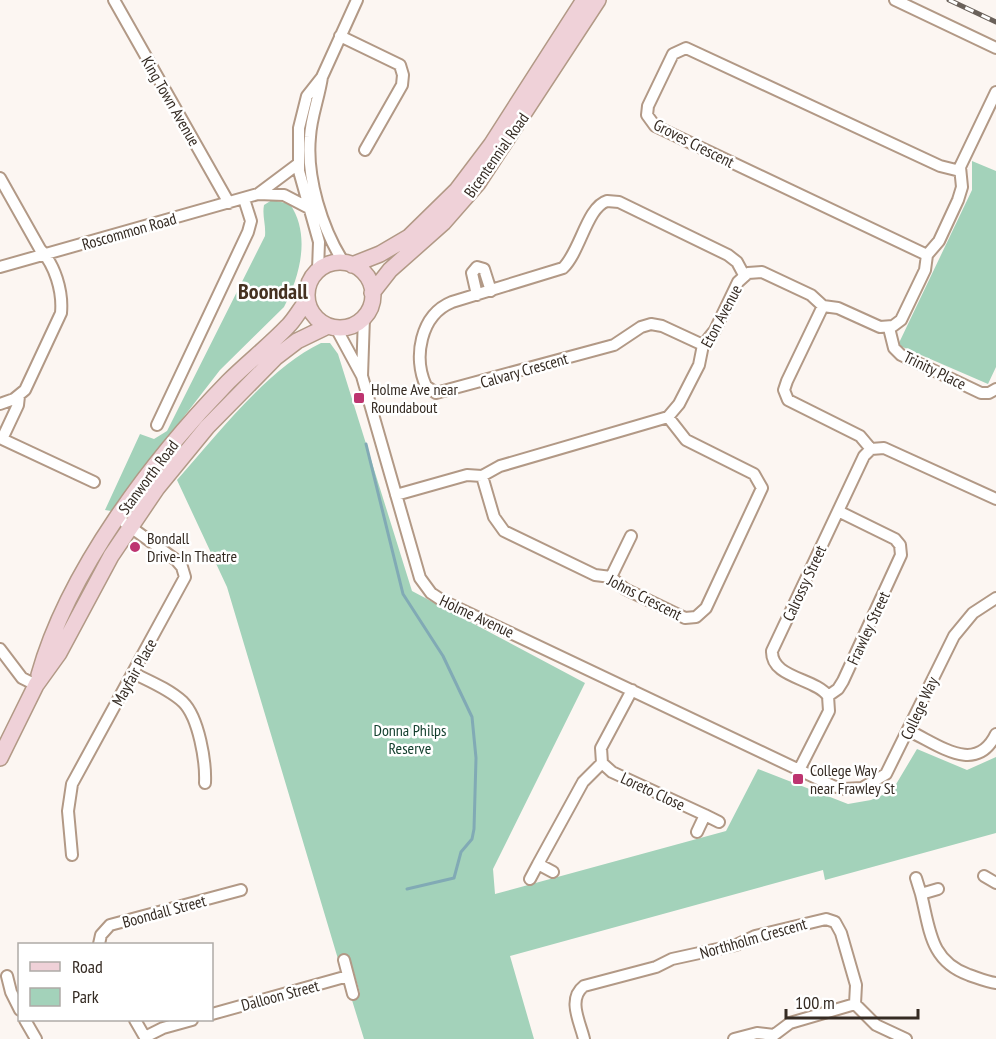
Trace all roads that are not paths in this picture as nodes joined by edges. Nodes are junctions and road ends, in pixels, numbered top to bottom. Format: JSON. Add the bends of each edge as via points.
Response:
{"nodes":[{"id":1,"x":114,"y":0,"type":"edge"},
{"id":2,"x":357,"y":0,"type":"edge"},
{"id":3,"x":584,"y":0,"type":"edge"},
{"id":4,"x":598,"y":0,"type":"edge"},
{"id":5,"x":895,"y":0,"type":"edge"},
{"id":6,"x":340,"y":36,"type":"junction"},
{"id":7,"x":996,"y":48,"type":"edge"},
{"id":8,"x":322,"y":77,"type":"junction"},
{"id":9,"x":996,"y":92,"type":"edge"},
{"id":10,"x":365,"y":150,"type":"dead end"},
{"id":11,"x":298,"y":164,"type":"junction"},
{"id":12,"x":960,"y":171,"type":"junction"},
{"id":13,"x":0,"y":178,"type":"edge"},
{"id":14,"x":258,"y":194,"type":"junction"},
{"id":15,"x":244,"y":199,"type":"junction"},
{"id":16,"x":229,"y":202,"type":"junction"},
{"id":17,"x":309,"y":208,"type":"junction"},
{"id":18,"x":45,"y":255,"type":"junction"},
{"id":19,"x":927,"y":255,"type":"junction"},
{"id":20,"x":348,"y":264,"type":"junction"},
{"id":21,"x":0,"y":267,"type":"edge"},
{"id":22,"x":318,"y":270,"type":"junction"},
{"id":23,"x":744,"y":275,"type":"junction"},
{"id":24,"x":491,"y":291,"type":"junction"},
{"id":25,"x":372,"y":293,"type":"junction"},
{"id":26,"x":477,"y":295,"type":"junction"},
{"id":27,"x":307,"y":301,"type":"junction"},
{"id":28,"x":823,"y":306,"type":"junction"},
{"id":29,"x":364,"y":317,"type":"junction"},
{"id":30,"x":332,"y":327,"type":"junction"},
{"id":31,"x":889,"y":328,"type":"junction"},
{"id":32,"x":703,"y":345,"type":"junction"},
{"id":33,"x":362,"y":376,"type":"junction"},
{"id":34,"x":996,"y":389,"type":"edge"},
{"id":35,"x":19,"y":396,"type":"junction"},
{"id":36,"x":0,"y":404,"type":"edge"},
{"id":37,"x":668,"y":417,"type":"junction"},
{"id":38,"x":157,"y":425,"type":"dead end"},
{"id":39,"x":1,"y":438,"type":"edge"},
{"id":40,"x":871,"y":449,"type":"junction"},
{"id":41,"x":482,"y":476,"type":"junction"},
{"id":42,"x":94,"y":483,"type":"dead end"},
{"id":43,"x":396,"y":495,"type":"junction"},
{"id":44,"x":996,"y":500,"type":"edge"},
{"id":45,"x":838,"y":511,"type":"junction"},
{"id":46,"x":124,"y":522,"type":"junction"},
{"id":47,"x":631,"y":536,"type":"dead end"},
{"id":48,"x":611,"y":577,"type":"junction"},
{"id":49,"x":996,"y":598,"type":"edge"},
{"id":50,"x":0,"y":649,"type":"edge"},
{"id":51,"x":133,"y":673,"type":"junction"},
{"id":52,"x":36,"y":686,"type":"junction"},
{"id":53,"x":632,"y":690,"type":"junction"},
{"id":54,"x":828,"y":696,"type":"junction"},
{"id":55,"x":909,"y":731,"type":"junction"},
{"id":56,"x":996,"y":734,"type":"edge"},
{"id":57,"x":0,"y":758,"type":"edge"},
{"id":58,"x":602,"y":763,"type":"junction"},
{"id":59,"x":799,"y":770,"type":"junction"},
{"id":60,"x":205,"y":783,"type":"dead end"},
{"id":61,"x":705,"y":815,"type":"junction"},
{"id":62,"x":719,"y":822,"type":"dead end"},
{"id":63,"x":697,"y":832,"type":"dead end"},
{"id":64,"x":72,"y":855,"type":"dead end"},
{"id":65,"x":538,"y":864,"type":"junction"},
{"id":66,"x":553,"y":872,"type":"dead end"},
{"id":67,"x":984,"y":876,"type":"dead end"},
{"id":68,"x":916,"y":878,"type":"dead end"},
{"id":69,"x":530,"y":879,"type":"dead end"},
{"id":70,"x":996,"y":883,"type":"edge"},
{"id":71,"x":938,"y":889,"type":"dead end"},
{"id":72,"x":241,"y":890,"type":"dead end"},
{"id":73,"x":921,"y":894,"type":"junction"},
{"id":74,"x":99,"y":943,"type":"edge"},
{"id":75,"x":344,"y":960,"type":"dead end"},
{"id":76,"x":7,"y":976,"type":"dead end"},
{"id":77,"x":348,"y":976,"type":"junction"},
{"id":78,"x":996,"y":983,"type":"edge"},
{"id":79,"x":353,"y":994,"type":"dead end"},
{"id":80,"x":855,"y":1004,"type":"junction"},
{"id":81,"x":18,"y":1006,"type":"edge"},
{"id":82,"x":213,"y":1014,"type":"edge"},
{"id":83,"x":26,"y":1021,"type":"edge"},
{"id":84,"x":136,"y":1021,"type":"edge"},
{"id":85,"x":188,"y":1021,"type":"edge"},
{"id":86,"x":774,"y":1037,"type":"edge"},
{"id":87,"x":146,"y":1038,"type":"edge"},
{"id":88,"x":36,"y":1039,"type":"edge"},
{"id":89,"x":584,"y":1039,"type":"edge"},
{"id":90,"x":734,"y":1039,"type":"edge"},
{"id":91,"x":906,"y":1039,"type":"edge"}],
"edges":[{"from":1,"to":16,"type":"street","name":"King Town Avenue"},
{"from":2,"to":6,"type":"street"},
{"from":3,"to":20,"type":"main road","name":"Bicentennial Road","via":[[491,145],[457,190],[409,237],[380,254]]},
{"from":4,"to":25,"type":"main road","name":"Bicentennial Road","via":[[478,183]]},
{"from":5,"to":7,"type":"street"},
{"from":6,"to":8,"type":"street"},
{"from":6,"to":10,"type":"street","via":[[400,65],[404,75]]},
{"from":8,"to":11,"type":"street","via":[[304,106]]},
{"from":8,"to":20,"type":"street","via":[[310,135],[311,172],[327,231]]},
{"from":9,"to":12,"type":"street"},
{"from":11,"to":14,"type":"street","name":"Roscommon Road"},
{"from":11,"to":17,"type":"street"},
{"from":12,"to":19,"type":"street","via":[[962,187],[958,200],[939,241]]},
{"from":12,"to":19,"type":"street","name":"Groves Crescent","via":[[940,166],[690,48],[673,54],[648,106],[647,115],[655,126]]},
{"from":13,"to":18,"type":"street"},
{"from":14,"to":15,"type":"street","name":"Roscommon Road"},
{"from":14,"to":17,"type":"street","name":"Roscommon Road","via":[[284,195]]},
{"from":15,"to":16,"type":"street","name":"Roscommon Road"},
{"from":15,"to":38,"type":"street","name":"Stanworth Road","via":[[251,221],[248,232]]},
{"from":16,"to":18,"type":"street","name":"Roscommon Road"},
{"from":17,"to":22,"type":"street","via":[[319,242]]},
{"from":18,"to":21,"type":"street","name":"Roscommon Road"},
{"from":18,"to":35,"type":"street","via":[[60,293],[61,313],[28,385]]},
{"from":19,"to":31,"type":"street","via":[[925,270],[903,316]]},
{"from":20,"to":22,"type":"main road","via":[[335,263]]},
{"from":20,"to":25,"type":"main road","via":[[367,276]]},
{"from":22,"to":27,"type":"main road","via":[[309,284]]},
{"from":23,"to":24,"type":"street","name":"Calvary Crescent","via":[[728,255],[612,201],[598,206],[574,255],[563,268]]},
{"from":23,"to":28,"type":"street","name":"Eton Avenue","via":[[762,272],[811,295]]},
{"from":23,"to":32,"type":"street","name":"Eton Avenue"},
{"from":24,"to":26,"type":"street","name":"Calvary Crescent"},
{"from":24,"to":26,"type":"street","via":[[486,272],[477,267],[471,273]]},
{"from":25,"to":29,"type":"main road"},
{"from":26,"to":32,"type":"street","name":"Calvary Crescent","via":[[444,305],[427,325],[418,361],[424,382],[432,392],[441,393],[614,345],[651,324]]},
{"from":27,"to":30,"type":"main road","via":[[318,320]]},
{"from":27,"to":46,"type":"main road","name":"Stanworth Road","via":[[290,325],[228,382],[182,432]]},
{"from":28,"to":31,"type":"street","name":"Eton Avenue"},
{"from":28,"to":40,"type":"street","via":[[787,381],[785,394],[794,405],[864,439]]},
{"from":29,"to":30,"type":"main road","via":[[346,327]]},
{"from":29,"to":33,"type":"street","name":"Holme Avenue"},
{"from":30,"to":33,"type":"street","name":"Holme Avenue"},
{"from":30,"to":46,"type":"main road","name":"Stanworth Road","via":[[286,348],[231,400]]},
{"from":31,"to":34,"type":"street","name":"Trinity Place","via":[[894,348],[901,355],[981,393]]},
{"from":32,"to":37,"type":"street","name":"Eton Avenue","via":[[699,364]]},
{"from":33,"to":43,"type":"street","name":"Holme Avenue"},
{"from":35,"to":36,"type":"street"},
{"from":35,"to":39,"type":"street"},
{"from":37,"to":41,"type":"street","via":[[500,466]]},
{"from":37,"to":48,"type":"street","name":"Johns Crescent","via":[[686,440],[758,476],[761,493],[706,608],[696,617],[684,618],[625,589]]},
{"from":39,"to":42,"type":"street"},
{"from":40,"to":44,"type":"street","via":[[884,448]]},
{"from":40,"to":45,"type":"street","name":"Calrossy Street"},
{"from":41,"to":43,"type":"street","via":[[467,475]]},
{"from":41,"to":48,"type":"street","name":"Johns Crescent","via":[[494,517],[504,531],[595,575]]},
{"from":43,"to":53,"type":"street","name":"Holme Avenue","via":[[420,578],[431,593]]},
{"from":45,"to":54,"type":"street","name":"Calrossy Street","via":[[772,655],[782,670],[819,687]]},
{"from":45,"to":54,"type":"street","name":"Frawley Street","via":[[895,539],[902,551],[843,681]]},
{"from":46,"to":51,"type":"street","name":"Mayfair Place","via":[[177,560],[185,577]]},
{"from":46,"to":52,"type":"main road","name":"Stanworth Road","via":[[76,590],[47,646]]},
{"from":47,"to":48,"type":"street"},
{"from":49,"to":55,"type":"street","name":"College Way","via":[[973,613],[954,636]]},
{"from":50,"to":52,"type":"street","via":[[22,678]]},
{"from":51,"to":60,"type":"street","via":[[187,707],[206,762]]},
{"from":51,"to":64,"type":"street","name":"Mayfair Place","via":[[72,784],[68,811]]},
{"from":52,"to":57,"type":"main road","name":"Stanworth Road"},
{"from":53,"to":58,"type":"street","via":[[601,748]]},
{"from":53,"to":59,"type":"street","name":"College Way"},
{"from":54,"to":59,"type":"street","name":"Frawley Street","via":[[829,711]]},
{"from":55,"to":56,"type":"street","via":[[964,756],[985,750]]},
{"from":55,"to":59,"type":"street","name":"College Way","via":[[886,774],[868,786],[844,789]]},
{"from":58,"to":61,"type":"street","name":"Loreto Close","via":[[612,772]]},
{"from":58,"to":65,"type":"street","via":[[583,782]]},
{"from":61,"to":62,"type":"street","name":"Loreto Close"},
{"from":61,"to":63,"type":"street","name":"Loreto Close"},
{"from":65,"to":66,"type":"street"},
{"from":65,"to":69,"type":"street"},
{"from":67,"to":70,"type":"street"},
{"from":68,"to":73,"type":"street"},
{"from":71,"to":73,"type":"street"},
{"from":72,"to":74,"type":"street","name":"Boondall Street","via":[[110,926],[101,934]]},
{"from":73,"to":78,"type":"street","via":[[942,960],[960,971]]},
{"from":75,"to":77,"type":"street"},
{"from":76,"to":81,"type":"street"},
{"from":77,"to":79,"type":"street"},
{"from":77,"to":82,"type":"street","name":"Dalloon Street"},
{"from":80,"to":86,"type":"street","via":[[790,1023]]},
{"from":80,"to":89,"type":"street","name":"Northholm Crescent","via":[[856,985],[839,928],[822,919],[584,986],[576,993],[574,1002]]},
{"from":80,"to":91,"type":"street","via":[[876,1025]]},
{"from":83,"to":88,"type":"street"},
{"from":84,"to":87,"type":"street"},
{"from":85,"to":87,"type":"street"},
{"from":86,"to":90,"type":"street","via":[[757,1033]]}]}
